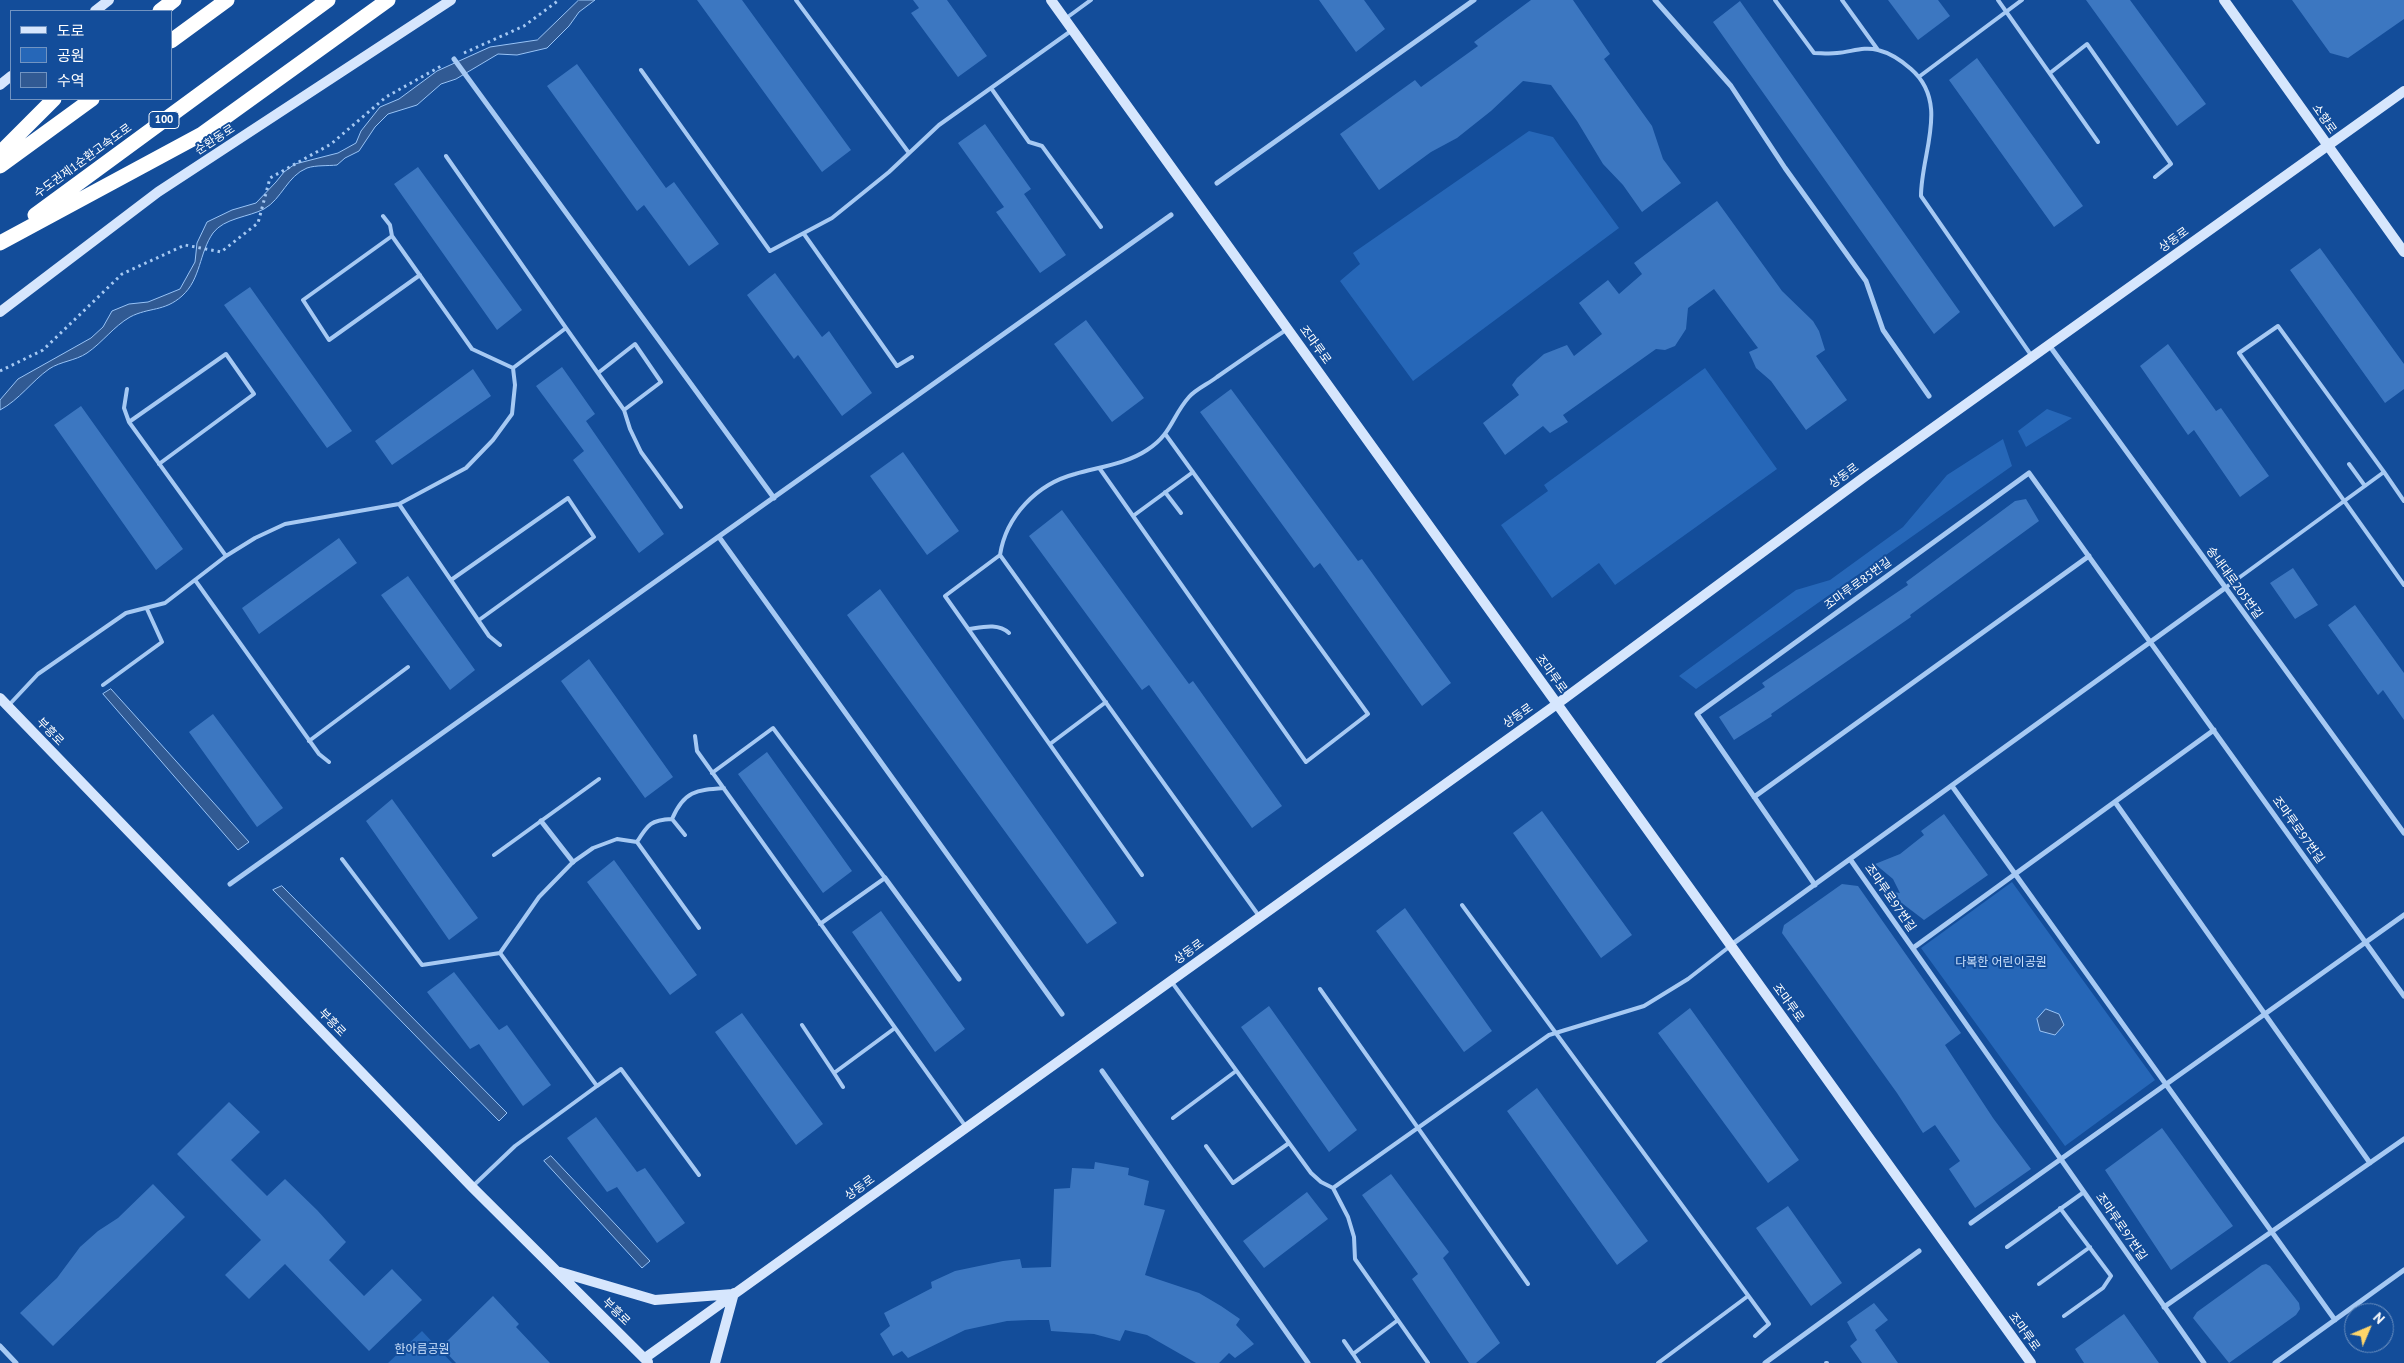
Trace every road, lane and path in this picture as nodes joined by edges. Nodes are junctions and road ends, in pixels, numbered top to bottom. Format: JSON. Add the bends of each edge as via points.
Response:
{"nodes":[{"id":1,"x":109,"y":0,"type":"edge"},
{"id":2,"x":174,"y":0,"type":"edge"},
{"id":3,"x":227,"y":0,"type":"edge"},
{"id":4,"x":328,"y":0,"type":"edge"},
{"id":5,"x":388,"y":0,"type":"edge"},
{"id":6,"x":451,"y":0,"type":"edge"},
{"id":7,"x":559,"y":0,"type":"edge"},
{"id":8,"x":796,"y":0,"type":"edge"},
{"id":9,"x":1051,"y":0,"type":"edge"},
{"id":10,"x":1092,"y":0,"type":"edge"},
{"id":11,"x":1474,"y":0,"type":"edge"},
{"id":12,"x":1655,"y":0,"type":"edge"},
{"id":13,"x":1775,"y":0,"type":"edge"},
{"id":14,"x":1842,"y":0,"type":"edge"},
{"id":15,"x":1998,"y":0,"type":"edge"},
{"id":16,"x":2022,"y":0,"type":"edge"},
{"id":17,"x":2224,"y":0,"type":"edge"},
{"id":18,"x":96,"y":10,"type":"edge"},
{"id":19,"x":161,"y":10,"type":"edge"},
{"id":20,"x":2006,"y":12,"type":"junction"},
{"id":21,"x":1065,"y":19,"type":"junction"},
{"id":22,"x":1072,"y":30,"type":"junction"},
{"id":23,"x":172,"y":40,"type":"edge"},
{"id":24,"x":1878,"y":50,"type":"junction"},
{"id":25,"x":454,"y":59,"type":"junction"},
{"id":26,"x":641,"y":70,"type":"dead end"},
{"id":27,"x":2050,"y":73,"type":"junction"},
{"id":28,"x":1920,"y":76,"type":"junction"},
{"id":29,"x":10,"y":77,"type":"edge"},
{"id":30,"x":0,"y":85,"type":"edge"},
{"id":31,"x":991,"y":88,"type":"junction"},
{"id":32,"x":2404,"y":91,"type":"edge"},
{"id":33,"x":53,"y":100,"type":"edge"},
{"id":34,"x":91,"y":100,"type":"edge"},
{"id":35,"x":2098,"y":142,"type":"dead end"},
{"id":36,"x":2327,"y":146,"type":"junction"},
{"id":37,"x":0,"y":153,"type":"edge"},
{"id":38,"x":909,"y":153,"type":"junction"},
{"id":39,"x":446,"y":156,"type":"dead end"},
{"id":40,"x":0,"y":166,"type":"edge"},
{"id":41,"x":2155,"y":178,"type":"dead end"},
{"id":42,"x":1217,"y":183,"type":"dead end"},
{"id":43,"x":1171,"y":215,"type":"dead end"},
{"id":44,"x":383,"y":216,"type":"dead end"},
{"id":45,"x":1101,"y":226,"type":"dead end"},
{"id":46,"x":804,"y":234,"type":"junction"},
{"id":47,"x":392,"y":236,"type":"junction"},
{"id":48,"x":0,"y":242,"type":"edge"},
{"id":49,"x":2404,"y":252,"type":"edge"},
{"id":50,"x":420,"y":275,"type":"junction"},
{"id":51,"x":0,"y":312,"type":"edge"},
{"id":52,"x":566,"y":328,"type":"junction"},
{"id":53,"x":1288,"y":328,"type":"junction"},
{"id":54,"x":2049,"y":345,"type":"junction"},
{"id":55,"x":2033,"y":357,"type":"junction"},
{"id":56,"x":912,"y":358,"type":"dead end"},
{"id":57,"x":513,"y":368,"type":"junction"},
{"id":58,"x":0,"y":371,"type":"edge"},
{"id":59,"x":598,"y":373,"type":"junction"},
{"id":60,"x":127,"y":390,"type":"dead end"},
{"id":61,"x":1929,"y":396,"type":"dead end"},
{"id":62,"x":624,"y":410,"type":"junction"},
{"id":63,"x":129,"y":422,"type":"junction"},
{"id":64,"x":1166,"y":435,"type":"junction"},
{"id":65,"x":159,"y":464,"type":"junction"},
{"id":66,"x":2349,"y":464,"type":"dead end"},
{"id":67,"x":1100,"y":469,"type":"junction"},
{"id":68,"x":1193,"y":472,"type":"junction"},
{"id":69,"x":2384,"y":472,"type":"junction"},
{"id":70,"x":2365,"y":486,"type":"junction"},
{"id":71,"x":1165,"y":492,"type":"junction"},
{"id":72,"x":774,"y":498,"type":"junction"},
{"id":73,"x":2404,"y":501,"type":"edge"},
{"id":74,"x":2344,"y":502,"type":"junction"},
{"id":75,"x":399,"y":504,"type":"junction"},
{"id":76,"x":681,"y":507,"type":"dead end"},
{"id":77,"x":1181,"y":513,"type":"dead end"},
{"id":78,"x":1133,"y":516,"type":"junction"},
{"id":79,"x":719,"y":537,"type":"junction"},
{"id":80,"x":1000,"y":555,"type":"junction"},
{"id":81,"x":226,"y":556,"type":"junction"},
{"id":82,"x":2089,"y":556,"type":"junction"},
{"id":83,"x":195,"y":580,"type":"junction"},
{"id":84,"x":451,"y":580,"type":"junction"},
{"id":85,"x":2404,"y":585,"type":"edge"},
{"id":86,"x":2225,"y":588,"type":"junction"},
{"id":87,"x":147,"y":609,"type":"junction"},
{"id":88,"x":479,"y":620,"type":"junction"},
{"id":89,"x":969,"y":629,"type":"junction"},
{"id":90,"x":1009,"y":633,"type":"dead end"},
{"id":91,"x":2151,"y":642,"type":"junction"},
{"id":92,"x":500,"y":645,"type":"dead end"},
{"id":93,"x":408,"y":667,"type":"dead end"},
{"id":94,"x":103,"y":685,"type":"dead end"},
{"id":95,"x":0,"y":698,"type":"edge"},
{"id":96,"x":1106,"y":702,"type":"junction"},
{"id":97,"x":1557,"y":704,"type":"junction"},
{"id":98,"x":4,"y":710,"type":"edge"},
{"id":99,"x":2214,"y":730,"type":"junction"},
{"id":100,"x":694,"y":736,"type":"dead end"},
{"id":101,"x":309,"y":741,"type":"junction"},
{"id":102,"x":1050,"y":744,"type":"junction"},
{"id":103,"x":329,"y":762,"type":"dead end"},
{"id":104,"x":712,"y":773,"type":"junction"},
{"id":105,"x":599,"y":779,"type":"dead end"},
{"id":106,"x":1952,"y":786,"type":"junction"},
{"id":107,"x":724,"y":788,"type":"junction"},
{"id":108,"x":1754,"y":797,"type":"junction"},
{"id":109,"x":2114,"y":802,"type":"junction"},
{"id":110,"x":672,"y":819,"type":"junction"},
{"id":111,"x":541,"y":821,"type":"junction"},
{"id":112,"x":2404,"y":833,"type":"edge"},
{"id":113,"x":685,"y":835,"type":"dead end"},
{"id":114,"x":637,"y":842,"type":"junction"},
{"id":115,"x":494,"y":855,"type":"dead end"},
{"id":116,"x":342,"y":859,"type":"dead end"},
{"id":117,"x":1850,"y":859,"type":"junction"},
{"id":118,"x":572,"y":862,"type":"junction"},
{"id":119,"x":2015,"y":874,"type":"junction"},
{"id":120,"x":1142,"y":875,"type":"dead end"},
{"id":121,"x":886,"y":878,"type":"junction"},
{"id":122,"x":230,"y":884,"type":"dead end"},
{"id":123,"x":1815,"y":885,"type":"junction"},
{"id":124,"x":1462,"y":905,"type":"dead end"},
{"id":125,"x":2404,"y":915,"type":"edge"},
{"id":126,"x":1259,"y":916,"type":"junction"},
{"id":127,"x":820,"y":924,"type":"junction"},
{"id":128,"x":699,"y":928,"type":"dead end"},
{"id":129,"x":2366,"y":942,"type":"junction"},
{"id":130,"x":1731,"y":945,"type":"junction"},
{"id":131,"x":1913,"y":948,"type":"junction"},
{"id":132,"x":500,"y":953,"type":"junction"},
{"id":133,"x":959,"y":979,"type":"dead end"},
{"id":134,"x":1170,"y":980,"type":"junction"},
{"id":135,"x":1320,"y":989,"type":"dead end"},
{"id":136,"x":2404,"y":996,"type":"edge"},
{"id":137,"x":1062,"y":1014,"type":"dead end"},
{"id":138,"x":2264,"y":1014,"type":"junction"},
{"id":139,"x":802,"y":1025,"type":"dead end"},
{"id":140,"x":895,"y":1028,"type":"junction"},
{"id":141,"x":1556,"y":1032,"type":"junction"},
{"id":142,"x":1102,"y":1071,"type":"dead end"},
{"id":143,"x":1236,"y":1071,"type":"junction"},
{"id":144,"x":834,"y":1073,"type":"junction"},
{"id":145,"x":2166,"y":1084,"type":"junction"},
{"id":146,"x":597,"y":1086,"type":"junction"},
{"id":147,"x":843,"y":1087,"type":"dead end"},
{"id":148,"x":1173,"y":1118,"type":"dead end"},
{"id":149,"x":966,"y":1127,"type":"junction"},
{"id":150,"x":1418,"y":1129,"type":"junction"},
{"id":151,"x":2404,"y":1139,"type":"edge"},
{"id":152,"x":1289,"y":1143,"type":"junction"},
{"id":153,"x":1206,"y":1146,"type":"dead end"},
{"id":154,"x":2061,"y":1159,"type":"junction"},
{"id":155,"x":2370,"y":1163,"type":"junction"},
{"id":156,"x":699,"y":1175,"type":"dead end"},
{"id":157,"x":472,"y":1187,"type":"junction"},
{"id":158,"x":1333,"y":1188,"type":"junction"},
{"id":159,"x":2084,"y":1192,"type":"junction"},
{"id":160,"x":2060,"y":1208,"type":"junction"},
{"id":161,"x":1971,"y":1224,"type":"dead end"},
{"id":162,"x":2272,"y":1232,"type":"junction"},
{"id":163,"x":2007,"y":1247,"type":"dead end"},
{"id":164,"x":2090,"y":1247,"type":"junction"},
{"id":165,"x":1919,"y":1251,"type":"dead end"},
{"id":166,"x":2404,"y":1270,"type":"edge"},
{"id":167,"x":557,"y":1271,"type":"junction"},
{"id":168,"x":1528,"y":1284,"type":"dead end"},
{"id":169,"x":2039,"y":1284,"type":"dead end"},
{"id":170,"x":734,"y":1294,"type":"junction"},
{"id":171,"x":1748,"y":1296,"type":"junction"},
{"id":172,"x":2164,"y":1307,"type":"junction"},
{"id":173,"x":2064,"y":1316,"type":"dead end"},
{"id":174,"x":1398,"y":1320,"type":"junction"},
{"id":175,"x":2335,"y":1320,"type":"junction"},
{"id":176,"x":1755,"y":1336,"type":"dead end"},
{"id":177,"x":1344,"y":1341,"type":"dead end"},
{"id":178,"x":0,"y":1346,"type":"edge"},
{"id":179,"x":1353,"y":1354,"type":"junction"},
{"id":180,"x":647,"y":1361,"type":"edge"},
{"id":181,"x":16,"y":1363,"type":"edge"},
{"id":182,"x":714,"y":1363,"type":"edge"},
{"id":183,"x":1308,"y":1363,"type":"edge"},
{"id":184,"x":1359,"y":1363,"type":"edge"},
{"id":185,"x":1428,"y":1363,"type":"edge"},
{"id":186,"x":1658,"y":1363,"type":"edge"},
{"id":187,"x":1765,"y":1363,"type":"edge"},
{"id":188,"x":2031,"y":1363,"type":"edge"},
{"id":189,"x":2204,"y":1363,"type":"edge"},
{"id":190,"x":2275,"y":1363,"type":"edge"}],
"edges":[{"from":1,"to":18,"type":"street"},
{"from":2,"to":19,"type":"highway"},
{"from":3,"to":23,"type":"highway"},
{"from":4,"to":48,"type":"highway","name":"수도권제1순환고속도로","number":"100"},
{"from":5,"to":48,"type":"highway","via":[[202,134]]},
{"from":6,"to":51,"type":"street","name":"순환동로","via":[[158,192]]},
{"from":7,"to":25,"type":"path","via":[[524,26]]},
{"from":8,"to":38,"type":"lane"},
{"from":9,"to":21,"type":"street","name":"조마루로"},
{"from":10,"to":21,"type":"lane"},
{"from":11,"to":42,"type":"street"},
{"from":12,"to":61,"type":"street","via":[[1731,86],[1866,281],[1884,330]]},
{"from":13,"to":24,"type":"lane","via":[[1814,53],[1837,53],[1858,48]]},
{"from":14,"to":24,"type":"lane"},
{"from":15,"to":20,"type":"lane"},
{"from":16,"to":20,"type":"lane"},
{"from":17,"to":36,"type":"street","name":"소향로"},
{"from":20,"to":27,"type":"lane"},
{"from":20,"to":28,"type":"lane"},
{"from":21,"to":22,"type":"street","name":"조마루로"},
{"from":22,"to":31,"type":"lane"},
{"from":22,"to":53,"type":"street","name":"조마루로"},
{"from":24,"to":28,"type":"lane","via":[[1902,61]]},
{"from":25,"to":58,"type":"path","via":[[386,97],[331,144],[270,178],[258,223],[221,252],[185,245],[122,274],[43,350]]},
{"from":25,"to":72,"type":"street"},
{"from":26,"to":46,"type":"lane","via":[[770,251]]},
{"from":27,"to":35,"type":"lane"},
{"from":27,"to":41,"type":"lane","via":[[2087,44],[2172,164]]},
{"from":28,"to":55,"type":"lane","via":[[1930,96],[1932,122],[1921,175],[1921,196]]},
{"from":29,"to":30,"type":"street"},
{"from":31,"to":38,"type":"lane","via":[[938,125]]},
{"from":31,"to":45,"type":"lane","via":[[1029,142],[1042,146]]},
{"from":32,"to":36,"type":"street","name":"상동로"},
{"from":33,"to":37,"type":"highway"},
{"from":34,"to":40,"type":"highway"},
{"from":36,"to":49,"type":"street","name":"소향로"},
{"from":36,"to":54,"type":"street","name":"상동로"},
{"from":38,"to":46,"type":"lane","via":[[832,218]]},
{"from":39,"to":52,"type":"lane"},
{"from":43,"to":72,"type":"street"},
{"from":44,"to":47,"type":"lane","via":[[390,225]]},
{"from":46,"to":56,"type":"lane","via":[[897,366]]},
{"from":47,"to":50,"type":"lane"},
{"from":47,"to":50,"type":"lane","via":[[303,300],[329,340]]},
{"from":50,"to":57,"type":"lane","via":[[472,349]]},
{"from":52,"to":57,"type":"lane"},
{"from":52,"to":59,"type":"lane"},
{"from":53,"to":64,"type":"lane","via":[[1189,397]]},
{"from":53,"to":97,"type":"street","name":"조마루로"},
{"from":54,"to":55,"type":"street","name":"상동로"},
{"from":54,"to":86,"type":"street","name":"송내대로205번길"},
{"from":55,"to":97,"type":"street","name":"상동로","via":[[1829,502]]},
{"from":57,"to":75,"type":"lane","via":[[512,414],[493,440],[466,468]]},
{"from":59,"to":62,"type":"lane"},
{"from":59,"to":62,"type":"lane","via":[[635,344],[661,382]]},
{"from":60,"to":63,"type":"lane","via":[[124,408]]},
{"from":62,"to":76,"type":"lane","via":[[641,452]]},
{"from":63,"to":65,"type":"lane"},
{"from":63,"to":65,"type":"lane","via":[[226,354],[254,394]]},
{"from":64,"to":67,"type":"lane","via":[[1147,451]]},
{"from":64,"to":68,"type":"lane"},
{"from":65,"to":81,"type":"lane"},
{"from":66,"to":70,"type":"lane"},
{"from":67,"to":78,"type":"lane"},
{"from":67,"to":80,"type":"lane","via":[[1059,480],[1033,496],[1017,513],[1003,538]]},
{"from":68,"to":71,"type":"lane"},
{"from":68,"to":78,"type":"lane","via":[[1368,714],[1306,762]]},
{"from":69,"to":70,"type":"lane"},
{"from":69,"to":73,"type":"lane"},
{"from":69,"to":74,"type":"lane","via":[[2278,326],[2239,353]]},
{"from":70,"to":74,"type":"lane"},
{"from":71,"to":77,"type":"lane"},
{"from":71,"to":78,"type":"lane"},
{"from":72,"to":79,"type":"street"},
{"from":74,"to":85,"type":"lane"},
{"from":74,"to":86,"type":"lane"},
{"from":75,"to":81,"type":"lane","via":[[285,524]]},
{"from":75,"to":84,"type":"lane"},
{"from":79,"to":122,"type":"street"},
{"from":79,"to":137,"type":"street"},
{"from":80,"to":89,"type":"lane","via":[[945,596]]},
{"from":80,"to":96,"type":"lane"},
{"from":81,"to":83,"type":"lane"},
{"from":82,"to":91,"type":"street","name":"조마루로85번길"},
{"from":82,"to":108,"type":"street"},
{"from":82,"to":108,"type":"street","name":"조마루로85번길","via":[[2029,472],[1697,714]]},
{"from":83,"to":87,"type":"lane","via":[[165,603]]},
{"from":83,"to":101,"type":"lane"},
{"from":84,"to":88,"type":"lane"},
{"from":84,"to":88,"type":"lane","via":[[568,498],[594,537]]},
{"from":86,"to":91,"type":"street"},
{"from":86,"to":112,"type":"street","name":"송내대로205번길"},
{"from":87,"to":94,"type":"lane","via":[[162,642]]},
{"from":87,"to":98,"type":"lane","via":[[126,614],[38,674]]},
{"from":88,"to":92,"type":"lane","via":[[489,636]]},
{"from":89,"to":90,"type":"lane","via":[[987,626],[1004,628]]},
{"from":89,"to":102,"type":"lane"},
{"from":91,"to":99,"type":"street","name":"조마루로97번길"},
{"from":91,"to":106,"type":"street"},
{"from":93,"to":101,"type":"lane"},
{"from":95,"to":98,"type":"street","name":"부흥로"},
{"from":96,"to":102,"type":"lane"},
{"from":96,"to":126,"type":"lane"},
{"from":97,"to":126,"type":"street","name":"상동로"},
{"from":97,"to":130,"type":"street","name":"조마루로"},
{"from":98,"to":157,"type":"street","name":"부흥로"},
{"from":99,"to":109,"type":"street","name":"조마루로97번길"},
{"from":99,"to":129,"type":"street","name":"조마루로97번길"},
{"from":100,"to":104,"type":"lane","via":[[697,751]]},
{"from":101,"to":103,"type":"lane"},
{"from":102,"to":120,"type":"lane"},
{"from":104,"to":107,"type":"lane"},
{"from":104,"to":121,"type":"lane","via":[[773,728]]},
{"from":105,"to":111,"type":"lane"},
{"from":106,"to":117,"type":"street"},
{"from":106,"to":119,"type":"street"},
{"from":107,"to":110,"type":"lane","via":[[700,790],[687,796],[678,805]]},
{"from":107,"to":127,"type":"lane"},
{"from":108,"to":123,"type":"street","name":"조마루로85번길"},
{"from":109,"to":119,"type":"street","name":"조마루로97번길"},
{"from":109,"to":138,"type":"street"},
{"from":110,"to":113,"type":"lane"},
{"from":110,"to":114,"type":"lane","via":[[656,820]]},
{"from":111,"to":115,"type":"lane"},
{"from":111,"to":118,"type":"street"},
{"from":114,"to":118,"type":"lane","via":[[617,839],[593,848]]},
{"from":114,"to":128,"type":"lane"},
{"from":116,"to":132,"type":"lane","via":[[422,965]]},
{"from":117,"to":123,"type":"street"},
{"from":117,"to":131,"type":"street","name":"조마루로97번길"},
{"from":118,"to":132,"type":"lane","via":[[539,897]]},
{"from":119,"to":131,"type":"street","name":"조마루로97번길"},
{"from":119,"to":145,"type":"street"},
{"from":121,"to":127,"type":"lane"},
{"from":121,"to":133,"type":"street"},
{"from":123,"to":130,"type":"street"},
{"from":124,"to":141,"type":"lane"},
{"from":125,"to":129,"type":"street"},
{"from":126,"to":134,"type":"street","name":"상동로"},
{"from":127,"to":140,"type":"lane"},
{"from":129,"to":136,"type":"street","name":"조마루로97번길"},
{"from":129,"to":138,"type":"street"},
{"from":130,"to":141,"type":"lane","via":[[1688,979],[1644,1006]]},
{"from":130,"to":188,"type":"street","name":"조마루로"},
{"from":131,"to":154,"type":"street","name":"조마루로97번길"},
{"from":132,"to":146,"type":"lane"},
{"from":134,"to":143,"type":"lane"},
{"from":134,"to":149,"type":"street","name":"상동로"},
{"from":135,"to":150,"type":"lane"},
{"from":138,"to":145,"type":"street"},
{"from":138,"to":155,"type":"street"},
{"from":139,"to":144,"type":"lane"},
{"from":140,"to":144,"type":"lane"},
{"from":140,"to":149,"type":"lane"},
{"from":141,"to":150,"type":"lane"},
{"from":141,"to":171,"type":"lane"},
{"from":142,"to":183,"type":"street"},
{"from":143,"to":148,"type":"lane"},
{"from":143,"to":152,"type":"lane"},
{"from":144,"to":147,"type":"lane"},
{"from":145,"to":154,"type":"street"},
{"from":145,"to":162,"type":"street"},
{"from":146,"to":156,"type":"lane","via":[[621,1069]]},
{"from":146,"to":157,"type":"lane","via":[[515,1146]]},
{"from":149,"to":170,"type":"street","name":"상동로"},
{"from":150,"to":158,"type":"lane"},
{"from":150,"to":168,"type":"lane"},
{"from":151,"to":155,"type":"street"},
{"from":152,"to":153,"type":"lane","via":[[1233,1183]]},
{"from":152,"to":158,"type":"lane","via":[[1310,1173]]},
{"from":154,"to":159,"type":"street","name":"조마루로97번길"},
{"from":154,"to":161,"type":"street"},
{"from":155,"to":162,"type":"street"},
{"from":157,"to":167,"type":"street","name":"부흥로"},
{"from":158,"to":174,"type":"lane","via":[[1348,1217],[1354,1237],[1355,1259]]},
{"from":159,"to":160,"type":"lane"},
{"from":159,"to":172,"type":"street","name":"조마루로97번길"},
{"from":160,"to":163,"type":"lane"},
{"from":160,"to":164,"type":"lane"},
{"from":162,"to":172,"type":"street"},
{"from":162,"to":175,"type":"street"},
{"from":164,"to":169,"type":"lane"},
{"from":164,"to":173,"type":"lane","via":[[2111,1276],[2103,1288]]},
{"from":165,"to":187,"type":"street"},
{"from":166,"to":175,"type":"street"},
{"from":167,"to":170,"type":"street","via":[[655,1300]]},
{"from":167,"to":180,"type":"street","name":"부흥로"},
{"from":170,"to":180,"type":"street","name":"상동로"},
{"from":170,"to":182,"type":"street"},
{"from":171,"to":176,"type":"lane","via":[[1769,1324]]},
{"from":171,"to":186,"type":"lane"},
{"from":172,"to":189,"type":"street","name":"조마루로97번길"},
{"from":174,"to":179,"type":"lane"},
{"from":174,"to":185,"type":"lane"},
{"from":175,"to":190,"type":"street"},
{"from":177,"to":179,"type":"lane"},
{"from":178,"to":181,"type":"street"},
{"from":179,"to":184,"type":"lane"}]}
